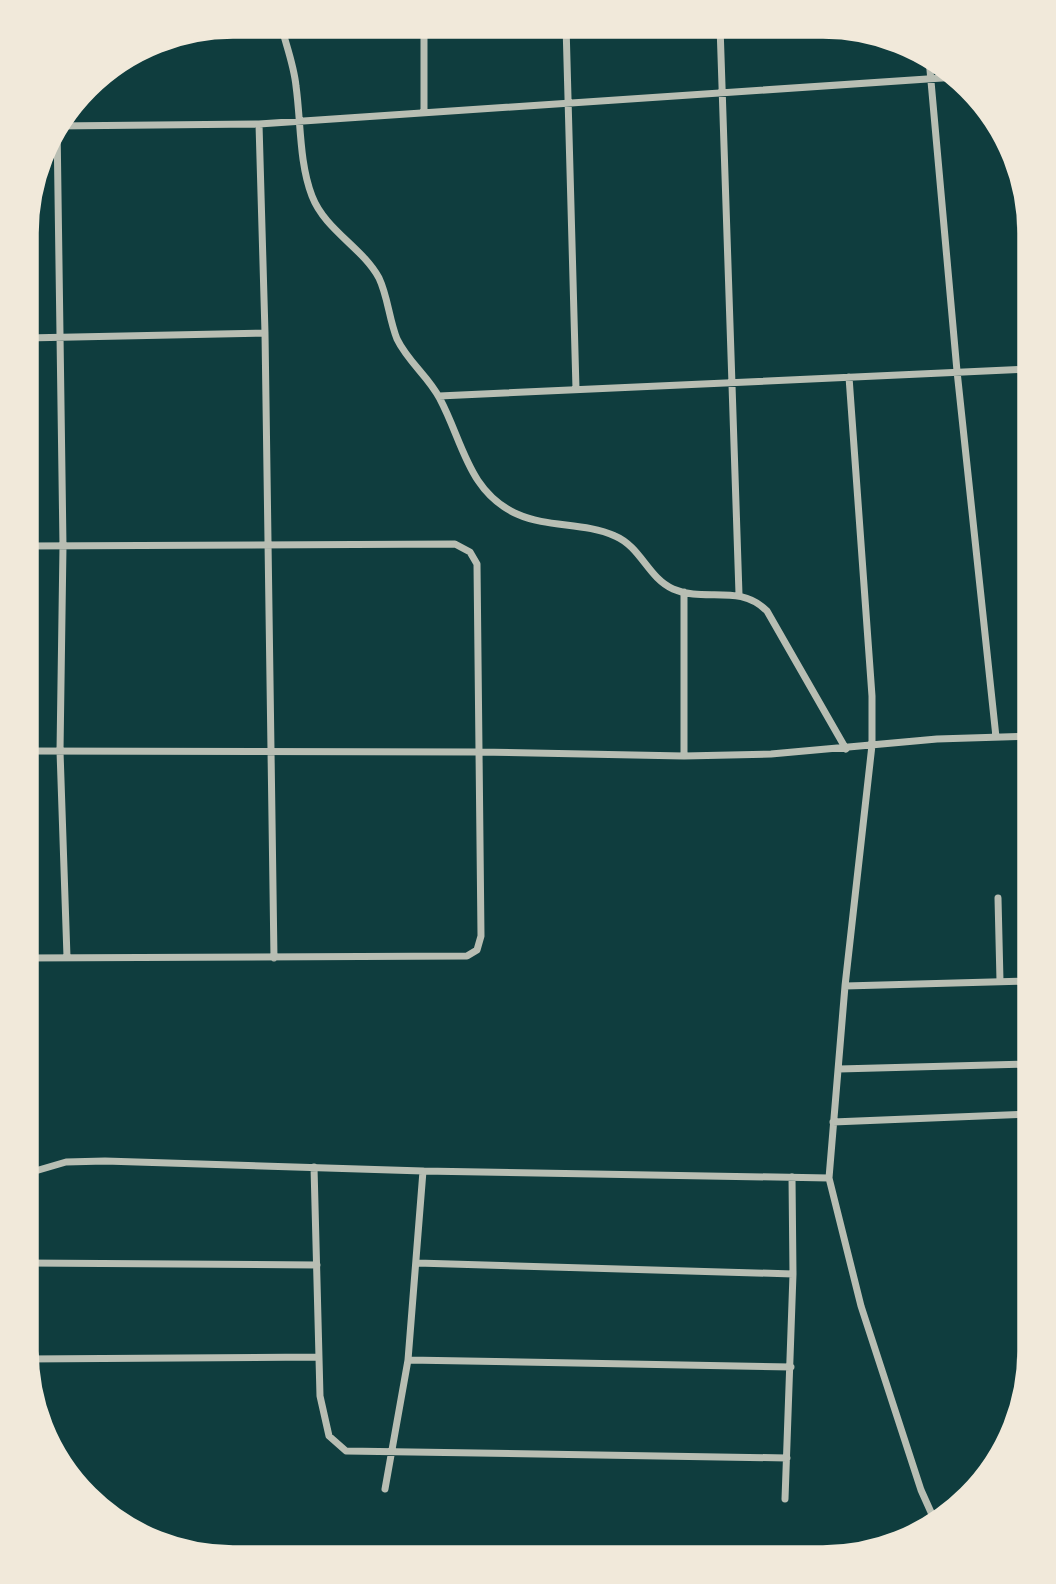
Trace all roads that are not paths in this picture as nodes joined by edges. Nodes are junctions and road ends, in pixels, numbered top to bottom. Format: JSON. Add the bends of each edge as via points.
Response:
{"nodes":[{"id":1,"x":284,"y":37,"type":"edge"},
{"id":2,"x":424,"y":37,"type":"edge"},
{"id":3,"x":566,"y":37,"type":"edge"},
{"id":4,"x":720,"y":37,"type":"edge"},
{"id":5,"x":930,"y":69,"type":"edge"},
{"id":6,"x":943,"y":78,"type":"edge"},
{"id":7,"x":931,"y":79,"type":"junction"},
{"id":8,"x":721,"y":90,"type":"junction"},
{"id":9,"x":566,"y":103,"type":"junction"},
{"id":10,"x":424,"y":112,"type":"junction"},
{"id":11,"x":300,"y":121,"type":"junction"},
{"id":12,"x":259,"y":124,"type":"junction"},
{"id":13,"x":70,"y":125,"type":"edge"},
{"id":14,"x":56,"y":149,"type":"edge"},
{"id":15,"x":265,"y":333,"type":"junction"},
{"id":16,"x":59,"y":337,"type":"junction"},
{"id":17,"x":37,"y":338,"type":"edge"},
{"id":18,"x":1019,"y":369,"type":"edge"},
{"id":19,"x":957,"y":371,"type":"junction"},
{"id":20,"x":849,"y":377,"type":"junction"},
{"id":21,"x":731,"y":383,"type":"junction"},
{"id":22,"x":576,"y":390,"type":"junction"},
{"id":23,"x":439,"y":396,"type":"junction"},
{"id":24,"x":269,"y":545,"type":"junction"},
{"id":25,"x":37,"y":546,"type":"edge"},
{"id":26,"x":63,"y":546,"type":"junction"},
{"id":27,"x":684,"y":592,"type":"junction"},
{"id":28,"x":739,"y":594,"type":"junction"},
{"id":29,"x":1019,"y":736,"type":"edge"},
{"id":30,"x":996,"y":737,"type":"junction"},
{"id":31,"x":872,"y":745,"type":"junction"},
{"id":32,"x":846,"y":749,"type":"junction"},
{"id":33,"x":37,"y":751,"type":"edge"},
{"id":34,"x":60,"y":751,"type":"junction"},
{"id":35,"x":271,"y":752,"type":"junction"},
{"id":36,"x":478,"y":752,"type":"junction"},
{"id":37,"x":684,"y":756,"type":"junction"},
{"id":38,"x":999,"y":898,"type":"dead end"},
{"id":39,"x":67,"y":957,"type":"junction"},
{"id":40,"x":37,"y":958,"type":"edge"},
{"id":41,"x":274,"y":958,"type":"junction"},
{"id":42,"x":1000,"y":981,"type":"junction"},
{"id":43,"x":1019,"y":981,"type":"edge"},
{"id":44,"x":845,"y":986,"type":"junction"},
{"id":45,"x":1019,"y":1064,"type":"edge"},
{"id":46,"x":839,"y":1069,"type":"junction"},
{"id":47,"x":1019,"y":1114,"type":"edge"},
{"id":48,"x":833,"y":1122,"type":"junction"},
{"id":49,"x":314,"y":1167,"type":"junction"},
{"id":50,"x":37,"y":1170,"type":"edge"},
{"id":51,"x":423,"y":1171,"type":"junction"},
{"id":52,"x":792,"y":1177,"type":"junction"},
{"id":53,"x":829,"y":1178,"type":"junction"},
{"id":54,"x":37,"y":1263,"type":"edge"},
{"id":55,"x":417,"y":1263,"type":"junction"},
{"id":56,"x":317,"y":1265,"type":"junction"},
{"id":57,"x":793,"y":1274,"type":"junction"},
{"id":58,"x":317,"y":1357,"type":"junction"},
{"id":59,"x":37,"y":1359,"type":"edge"},
{"id":60,"x":408,"y":1360,"type":"junction"},
{"id":61,"x":791,"y":1367,"type":"junction"},
{"id":62,"x":391,"y":1453,"type":"junction"},
{"id":63,"x":787,"y":1458,"type":"junction"},
{"id":64,"x":385,"y":1489,"type":"dead end"},
{"id":65,"x":785,"y":1499,"type":"dead end"},
{"id":66,"x":932,"y":1514,"type":"edge"}],
"edges":[{"from":1,"to":11,"type":"street"},
{"from":2,"to":10,"type":"street"},
{"from":3,"to":9,"type":"street"},
{"from":4,"to":8,"type":"street"},
{"from":5,"to":7,"type":"street"},
{"from":6,"to":7,"type":"street"},
{"from":7,"to":8,"type":"street"},
{"from":7,"to":19,"type":"street"},
{"from":8,"to":9,"type":"street"},
{"from":8,"to":21,"type":"street"},
{"from":9,"to":10,"type":"street"},
{"from":9,"to":22,"type":"street"},
{"from":10,"to":11,"type":"street"},
{"from":11,"to":12,"type":"street"},
{"from":11,"to":23,"type":"street","via":[[312,197],[378,277],[398,341]]},
{"from":12,"to":13,"type":"street"},
{"from":12,"to":15,"type":"street"},
{"from":14,"to":16,"type":"street"},
{"from":15,"to":16,"type":"street"},
{"from":15,"to":24,"type":"street"},
{"from":16,"to":17,"type":"street"},
{"from":16,"to":26,"type":"street"},
{"from":18,"to":19,"type":"street"},
{"from":19,"to":20,"type":"street"},
{"from":19,"to":30,"type":"street"},
{"from":20,"to":21,"type":"street"},
{"from":20,"to":31,"type":"street"},
{"from":21,"to":22,"type":"street"},
{"from":21,"to":28,"type":"street"},
{"from":22,"to":23,"type":"street"},
{"from":23,"to":27,"type":"street","via":[[472,474],[496,502],[537,521],[614,536],[630,545],[661,582]]},
{"from":24,"to":26,"type":"street"},
{"from":24,"to":35,"type":"street"},
{"from":24,"to":36,"type":"street","via":[[455,544],[470,552],[477,564]]},
{"from":25,"to":26,"type":"street"},
{"from":26,"to":34,"type":"street"},
{"from":27,"to":28,"type":"street"},
{"from":27,"to":37,"type":"street"},
{"from":28,"to":32,"type":"street","via":[[767,611]]},
{"from":29,"to":30,"type":"street"},
{"from":30,"to":31,"type":"street"},
{"from":31,"to":32,"type":"street"},
{"from":31,"to":44,"type":"street"},
{"from":32,"to":37,"type":"street"},
{"from":33,"to":34,"type":"street"},
{"from":34,"to":35,"type":"street"},
{"from":34,"to":39,"type":"street"},
{"from":35,"to":36,"type":"street"},
{"from":35,"to":41,"type":"street"},
{"from":36,"to":37,"type":"street"},
{"from":36,"to":41,"type":"street","via":[[481,936],[477,950],[467,956]]},
{"from":38,"to":42,"type":"street"},
{"from":39,"to":40,"type":"street"},
{"from":39,"to":41,"type":"street"},
{"from":42,"to":43,"type":"street"},
{"from":42,"to":44,"type":"street"},
{"from":44,"to":46,"type":"street"},
{"from":45,"to":46,"type":"street"},
{"from":46,"to":48,"type":"street"},
{"from":47,"to":48,"type":"street"},
{"from":48,"to":53,"type":"street"},
{"from":49,"to":50,"type":"street","via":[[105,1161],[66,1162]]},
{"from":49,"to":51,"type":"street"},
{"from":49,"to":56,"type":"street"},
{"from":51,"to":52,"type":"street"},
{"from":51,"to":55,"type":"street"},
{"from":52,"to":53,"type":"street"},
{"from":52,"to":57,"type":"street"},
{"from":53,"to":66,"type":"street","via":[[861,1306]]},
{"from":54,"to":56,"type":"street"},
{"from":55,"to":57,"type":"street"},
{"from":55,"to":60,"type":"street"},
{"from":56,"to":58,"type":"street"},
{"from":57,"to":61,"type":"street"},
{"from":58,"to":59,"type":"street"},
{"from":58,"to":62,"type":"street","via":[[324,1426],[335,1444],[359,1454]]},
{"from":60,"to":61,"type":"street"},
{"from":60,"to":62,"type":"street"},
{"from":61,"to":63,"type":"street"},
{"from":62,"to":63,"type":"street"},
{"from":62,"to":64,"type":"street"},
{"from":63,"to":65,"type":"street"}]}
